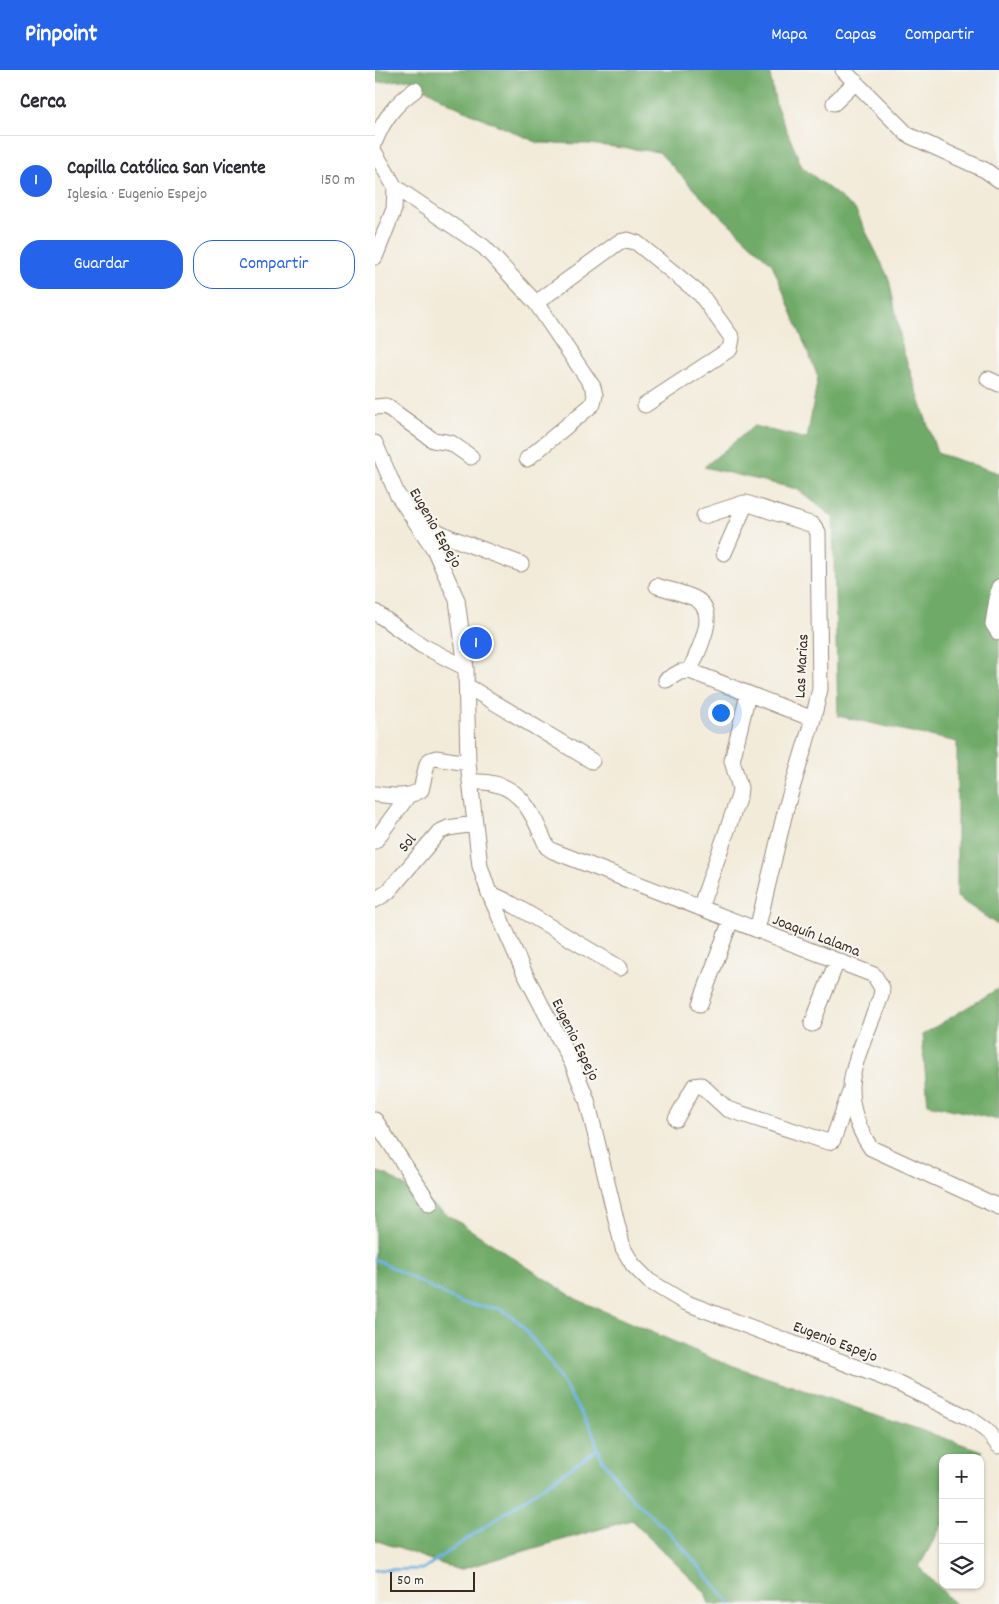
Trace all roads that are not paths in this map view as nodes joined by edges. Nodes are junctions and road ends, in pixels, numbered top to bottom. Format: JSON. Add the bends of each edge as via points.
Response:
{"nodes":[{"id":1,"x":843,"y":70,"type":"edge"},
{"id":2,"x":856,"y":82,"type":"junction"},
{"id":3,"x":415,"y":90,"type":"dead end"},
{"id":4,"x":834,"y":103,"type":"dead end"},
{"id":5,"x":375,"y":141,"type":"edge"},
{"id":6,"x":375,"y":153,"type":"edge"},
{"id":7,"x":999,"y":180,"type":"edge"},
{"id":8,"x":395,"y":187,"type":"junction"},
{"id":9,"x":375,"y":256,"type":"edge"},
{"id":10,"x":536,"y":303,"type":"junction"},
{"id":11,"x":645,"y":405,"type":"dead end"},
{"id":12,"x":375,"y":407,"type":"edge"},
{"id":13,"x":375,"y":443,"type":"edge"},
{"id":14,"x":471,"y":457,"type":"dead end"},
{"id":15,"x":527,"y":459,"type":"dead end"},
{"id":16,"x":744,"y":503,"type":"junction"},
{"id":17,"x":704,"y":516,"type":"dead end"},
{"id":18,"x":415,"y":520,"type":"junction"},
{"id":19,"x":724,"y":553,"type":"dead end"},
{"id":20,"x":521,"y":564,"type":"dead end"},
{"id":21,"x":657,"y":586,"type":"dead end"},
{"id":22,"x":999,"y":587,"type":"edge"},
{"id":23,"x":375,"y":612,"type":"edge"},
{"id":24,"x":999,"y":633,"type":"edge"},
{"id":25,"x":466,"y":668,"type":"junction"},
{"id":26,"x":690,"y":671,"type":"junction"},
{"id":27,"x":666,"y":680,"type":"dead end"},
{"id":28,"x":467,"y":686,"type":"junction"},
{"id":29,"x":748,"y":694,"type":"junction"},
{"id":30,"x":813,"y":719,"type":"junction"},
{"id":31,"x":592,"y":761,"type":"dead end"},
{"id":32,"x":468,"y":763,"type":"junction"},
{"id":33,"x":470,"y":782,"type":"junction"},
{"id":34,"x":375,"y":794,"type":"edge"},
{"id":35,"x":407,"y":797,"type":"junction"},
{"id":36,"x":474,"y":824,"type":"junction"},
{"id":37,"x":375,"y":841,"type":"edge"},
{"id":38,"x":489,"y":893,"type":"junction"},
{"id":39,"x":375,"y":900,"type":"edge"},
{"id":40,"x":700,"y":908,"type":"junction"},
{"id":41,"x":731,"y":920,"type":"junction"},
{"id":42,"x":757,"y":930,"type":"junction"},
{"id":43,"x":837,"y":961,"type":"junction"},
{"id":44,"x":620,"y":968,"type":"dead end"},
{"id":45,"x":700,"y":1004,"type":"dead end"},
{"id":46,"x":813,"y":1024,"type":"dead end"},
{"id":47,"x":851,"y":1088,"type":"junction"},
{"id":48,"x":676,"y":1119,"type":"dead end"},
{"id":49,"x":375,"y":1120,"type":"edge"},
{"id":50,"x":430,"y":1204,"type":"dead end"},
{"id":51,"x":999,"y":1207,"type":"edge"},
{"id":52,"x":992,"y":1430,"type":"edge"},
{"id":53,"x":999,"y":1446,"type":"edge"}],
"edges":[{"from":1,"to":2,"type":"street"},
{"from":2,"to":4,"type":"street"},
{"from":2,"to":7,"type":"street","via":[[908,135],[985,170]]},
{"from":3,"to":5,"type":"street","via":[[387,115]]},
{"from":6,"to":8,"type":"street"},
{"from":8,"to":9,"type":"street","via":[[395,209]]},
{"from":8,"to":10,"type":"street","via":[[484,247]]},
{"from":10,"to":11,"type":"street","via":[[619,242],[628,240],[637,243],[701,295],[732,338],[729,349]]},
{"from":10,"to":15,"type":"street","via":[[593,387],[595,395],[593,404]]},
{"from":12,"to":14,"type":"street","via":[[386,406],[433,440],[451,443]]},
{"from":13,"to":18,"type":"street","name":"Eugenio Espejo","via":[[397,494]]},
{"from":16,"to":17,"type":"street"},
{"from":16,"to":19,"type":"street"},
{"from":16,"to":30,"type":"street","name":"Las Marias","via":[[813,525],[818,532],[820,690]]},
{"from":18,"to":20,"type":"street","via":[[449,537]]},
{"from":18,"to":25,"type":"street","name":"Eugenio Espejo","via":[[434,549],[457,600]]},
{"from":21,"to":26,"type":"street","via":[[695,598],[707,612],[708,621]]},
{"from":22,"to":24,"type":"street","via":[[993,624]]},
{"from":23,"to":25,"type":"street","via":[[421,645]]},
{"from":25,"to":28,"type":"street","name":"Eugenio Espejo"},
{"from":26,"to":27,"type":"street","via":[[680,672]]},
{"from":26,"to":29,"type":"street"},
{"from":28,"to":31,"type":"street"},
{"from":28,"to":32,"type":"street","name":"Eugenio Espejo"},
{"from":29,"to":30,"type":"street"},
{"from":29,"to":40,"type":"street","via":[[732,761],[739,796]]},
{"from":30,"to":42,"type":"street","name":"Las Marias","via":[[786,808]]},
{"from":32,"to":33,"type":"street","name":"Eugenio Espejo"},
{"from":32,"to":35,"type":"street","via":[[430,760],[421,790]]},
{"from":33,"to":36,"type":"street","name":"Eugenio Espejo"},
{"from":33,"to":40,"type":"street","name":"Joaquín Lalama","via":[[494,782],[522,799],[529,807],[547,847],[553,851]]},
{"from":34,"to":35,"type":"street"},
{"from":35,"to":37,"type":"street"},
{"from":36,"to":38,"type":"street","name":"Eugenio Espejo","via":[[479,866]]},
{"from":36,"to":39,"type":"street","name":"Sol","via":[[439,832],[388,892]]},
{"from":38,"to":44,"type":"street"},
{"from":38,"to":52,"type":"street","name":"Eugenio Espejo","via":[[587,1100],[623,1248],[633,1265],[649,1281],[684,1302],[895,1382]]},
{"from":40,"to":41,"type":"street","name":"Joaquín Lalama"},
{"from":41,"to":42,"type":"street","name":"Joaquín Lalama"},
{"from":41,"to":45,"type":"street"},
{"from":42,"to":43,"type":"street","name":"Joaquín Lalama"},
{"from":43,"to":46,"type":"street"},
{"from":43,"to":47,"type":"street","name":"Joaquín Lalama","via":[[874,975],[882,988]]},
{"from":47,"to":48,"type":"street","via":[[833,1140],[829,1142],[727,1109],[701,1085],[694,1086]]},
{"from":47,"to":51,"type":"street","name":"Joaquín Lalama","via":[[861,1134],[871,1148]]},
{"from":49,"to":50,"type":"street"},
{"from":52,"to":53,"type":"street","name":"Eugenio Espejo"}]}
